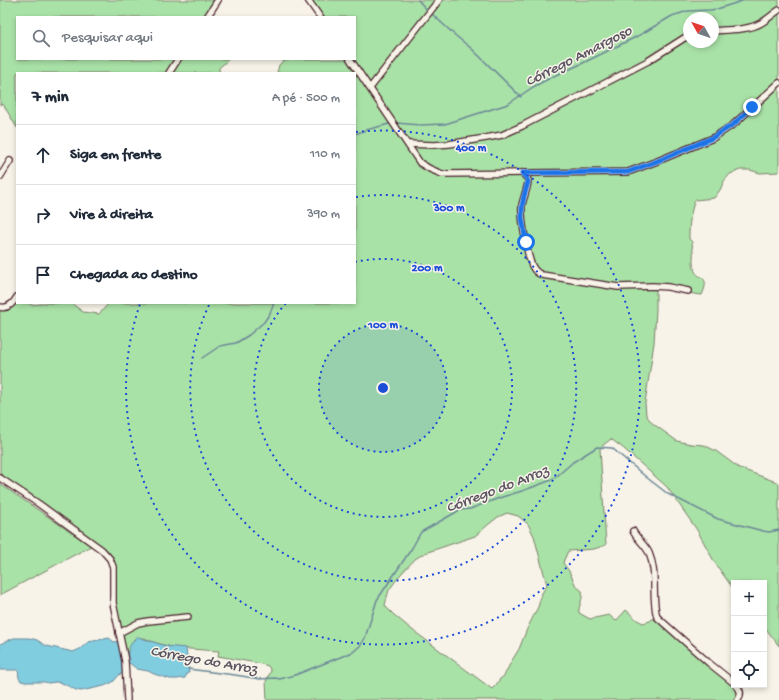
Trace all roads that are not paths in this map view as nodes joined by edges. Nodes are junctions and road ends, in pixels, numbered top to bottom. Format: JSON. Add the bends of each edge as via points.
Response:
{"nodes":[{"id":1,"x":218,"y":0,"type":"edge"},
{"id":2,"x":308,"y":0,"type":"edge"},
{"id":3,"x":439,"y":0,"type":"edge"},
{"id":4,"x":779,"y":10,"type":"edge"},
{"id":5,"x":208,"y":16,"type":"edge"},
{"id":6,"x":319,"y":16,"type":"edge"},
{"id":7,"x":719,"y":30,"type":"edge"},
{"id":8,"x":683,"y":38,"type":"edge"},
{"id":9,"x":177,"y":60,"type":"edge"},
{"id":10,"x":351,"y":60,"type":"edge"},
{"id":11,"x":170,"y":72,"type":"edge"},
{"id":12,"x":779,"y":83,"type":"edge"},
{"id":13,"x":370,"y":88,"type":"junction"},
{"id":14,"x":408,"y":144,"type":"junction"},
{"id":15,"x":10,"y":161,"type":"dead end"},
{"id":16,"x":522,"y":173,"type":"junction"},
{"id":17,"x":0,"y":177,"type":"edge"},
{"id":18,"x":688,"y":291,"type":"dead end"},
{"id":19,"x":16,"y":299,"type":"edge"},
{"id":20,"x":0,"y":307,"type":"edge"},
{"id":21,"x":0,"y":478,"type":"edge"},
{"id":22,"x":633,"y":531,"type":"dead end"},
{"id":23,"x":188,"y":617,"type":"dead end"},
{"id":24,"x":119,"y":633,"type":"junction"},
{"id":25,"x":731,"y":681,"type":"edge"},
{"id":26,"x":738,"y":688,"type":"edge"},
{"id":27,"x":127,"y":700,"type":"edge"},
{"id":28,"x":738,"y":700,"type":"edge"}],
"edges":[{"from":1,"to":5,"type":"street"},
{"from":2,"to":6,"type":"street"},
{"from":3,"to":13,"type":"street"},
{"from":4,"to":7,"type":"street","via":[[755,26]]},
{"from":8,"to":14,"type":"street","via":[[648,61],[502,135],[449,144]]},
{"from":9,"to":11,"type":"street"},
{"from":10,"to":13,"type":"street"},
{"from":12,"to":16,"type":"street","via":[[724,131],[702,143],[634,170]]},
{"from":13,"to":14,"type":"street"},
{"from":14,"to":16,"type":"street","via":[[420,163],[442,174]]},
{"from":15,"to":17,"type":"street"},
{"from":16,"to":18,"type":"street","via":[[528,182],[522,218],[529,257],[537,272],[542,275],[618,287],[653,286]]},
{"from":19,"to":20,"type":"street","via":[[7,308]]},
{"from":21,"to":24,"type":"street","via":[[107,554],[113,567],[112,595]]},
{"from":22,"to":25,"type":"street","via":[[651,558],[657,618]]},
{"from":23,"to":24,"type":"street","via":[[138,623]]},
{"from":24,"to":27,"type":"street","via":[[125,661]]},
{"from":26,"to":28,"type":"street","via":[[741,695]]}]}
